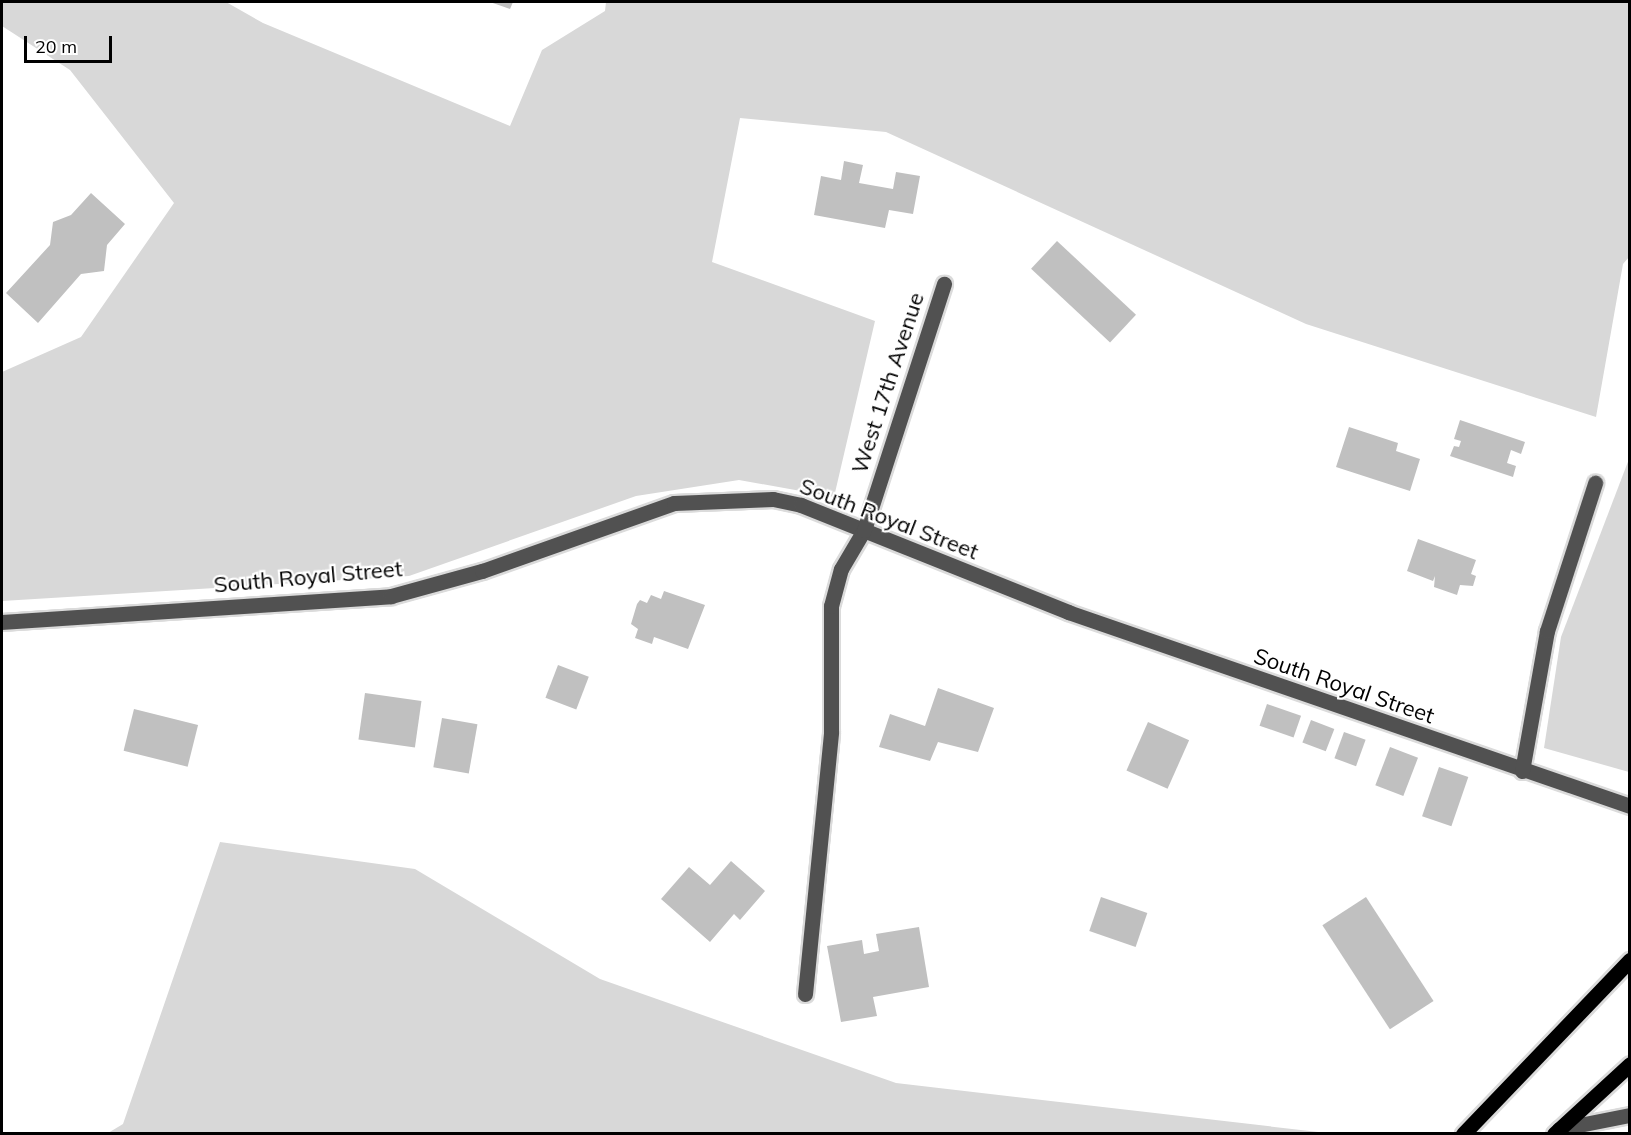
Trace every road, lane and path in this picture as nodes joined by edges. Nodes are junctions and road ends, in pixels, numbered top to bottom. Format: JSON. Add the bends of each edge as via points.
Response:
{"nodes":[{"id":1,"x":944,"y":284,"type":"dead end"},
{"id":2,"x":1595,"y":483,"type":"dead end"},
{"id":3,"x":864,"y":530,"type":"junction"},
{"id":4,"x":2,"y":622,"type":"edge"},
{"id":5,"x":1522,"y":771,"type":"junction"},
{"id":6,"x":1629,"y":806,"type":"edge"},
{"id":7,"x":1629,"y":960,"type":"edge"},
{"id":8,"x":805,"y":994,"type":"dead end"},
{"id":9,"x":1629,"y":1064,"type":"edge"},
{"id":10,"x":1629,"y":1115,"type":"edge"},
{"id":11,"x":1557,"y":1131,"type":"edge"},
{"id":12,"x":1463,"y":1134,"type":"edge"}],
"edges":[{"from":1,"to":3,"type":"street","name":"West 17th Avenue"},
{"from":2,"to":5,"type":"street","via":[[1547,631]]},
{"from":3,"to":4,"type":"street","name":"South Royal Street","via":[[801,505],[764,499],[674,503],[482,571],[391,596]]},
{"from":3,"to":5,"type":"street","name":"South Royal Street","via":[[1068,612]]},
{"from":3,"to":8,"type":"street","name":"West 17th Avenue","via":[[841,568],[831,606],[831,732]]},
{"from":5,"to":6,"type":"street","name":"South Royal Street"},
{"from":7,"to":12,"type":"main road"},
{"from":9,"to":11,"type":"main road"},
{"from":10,"to":11,"type":"street"}]}
